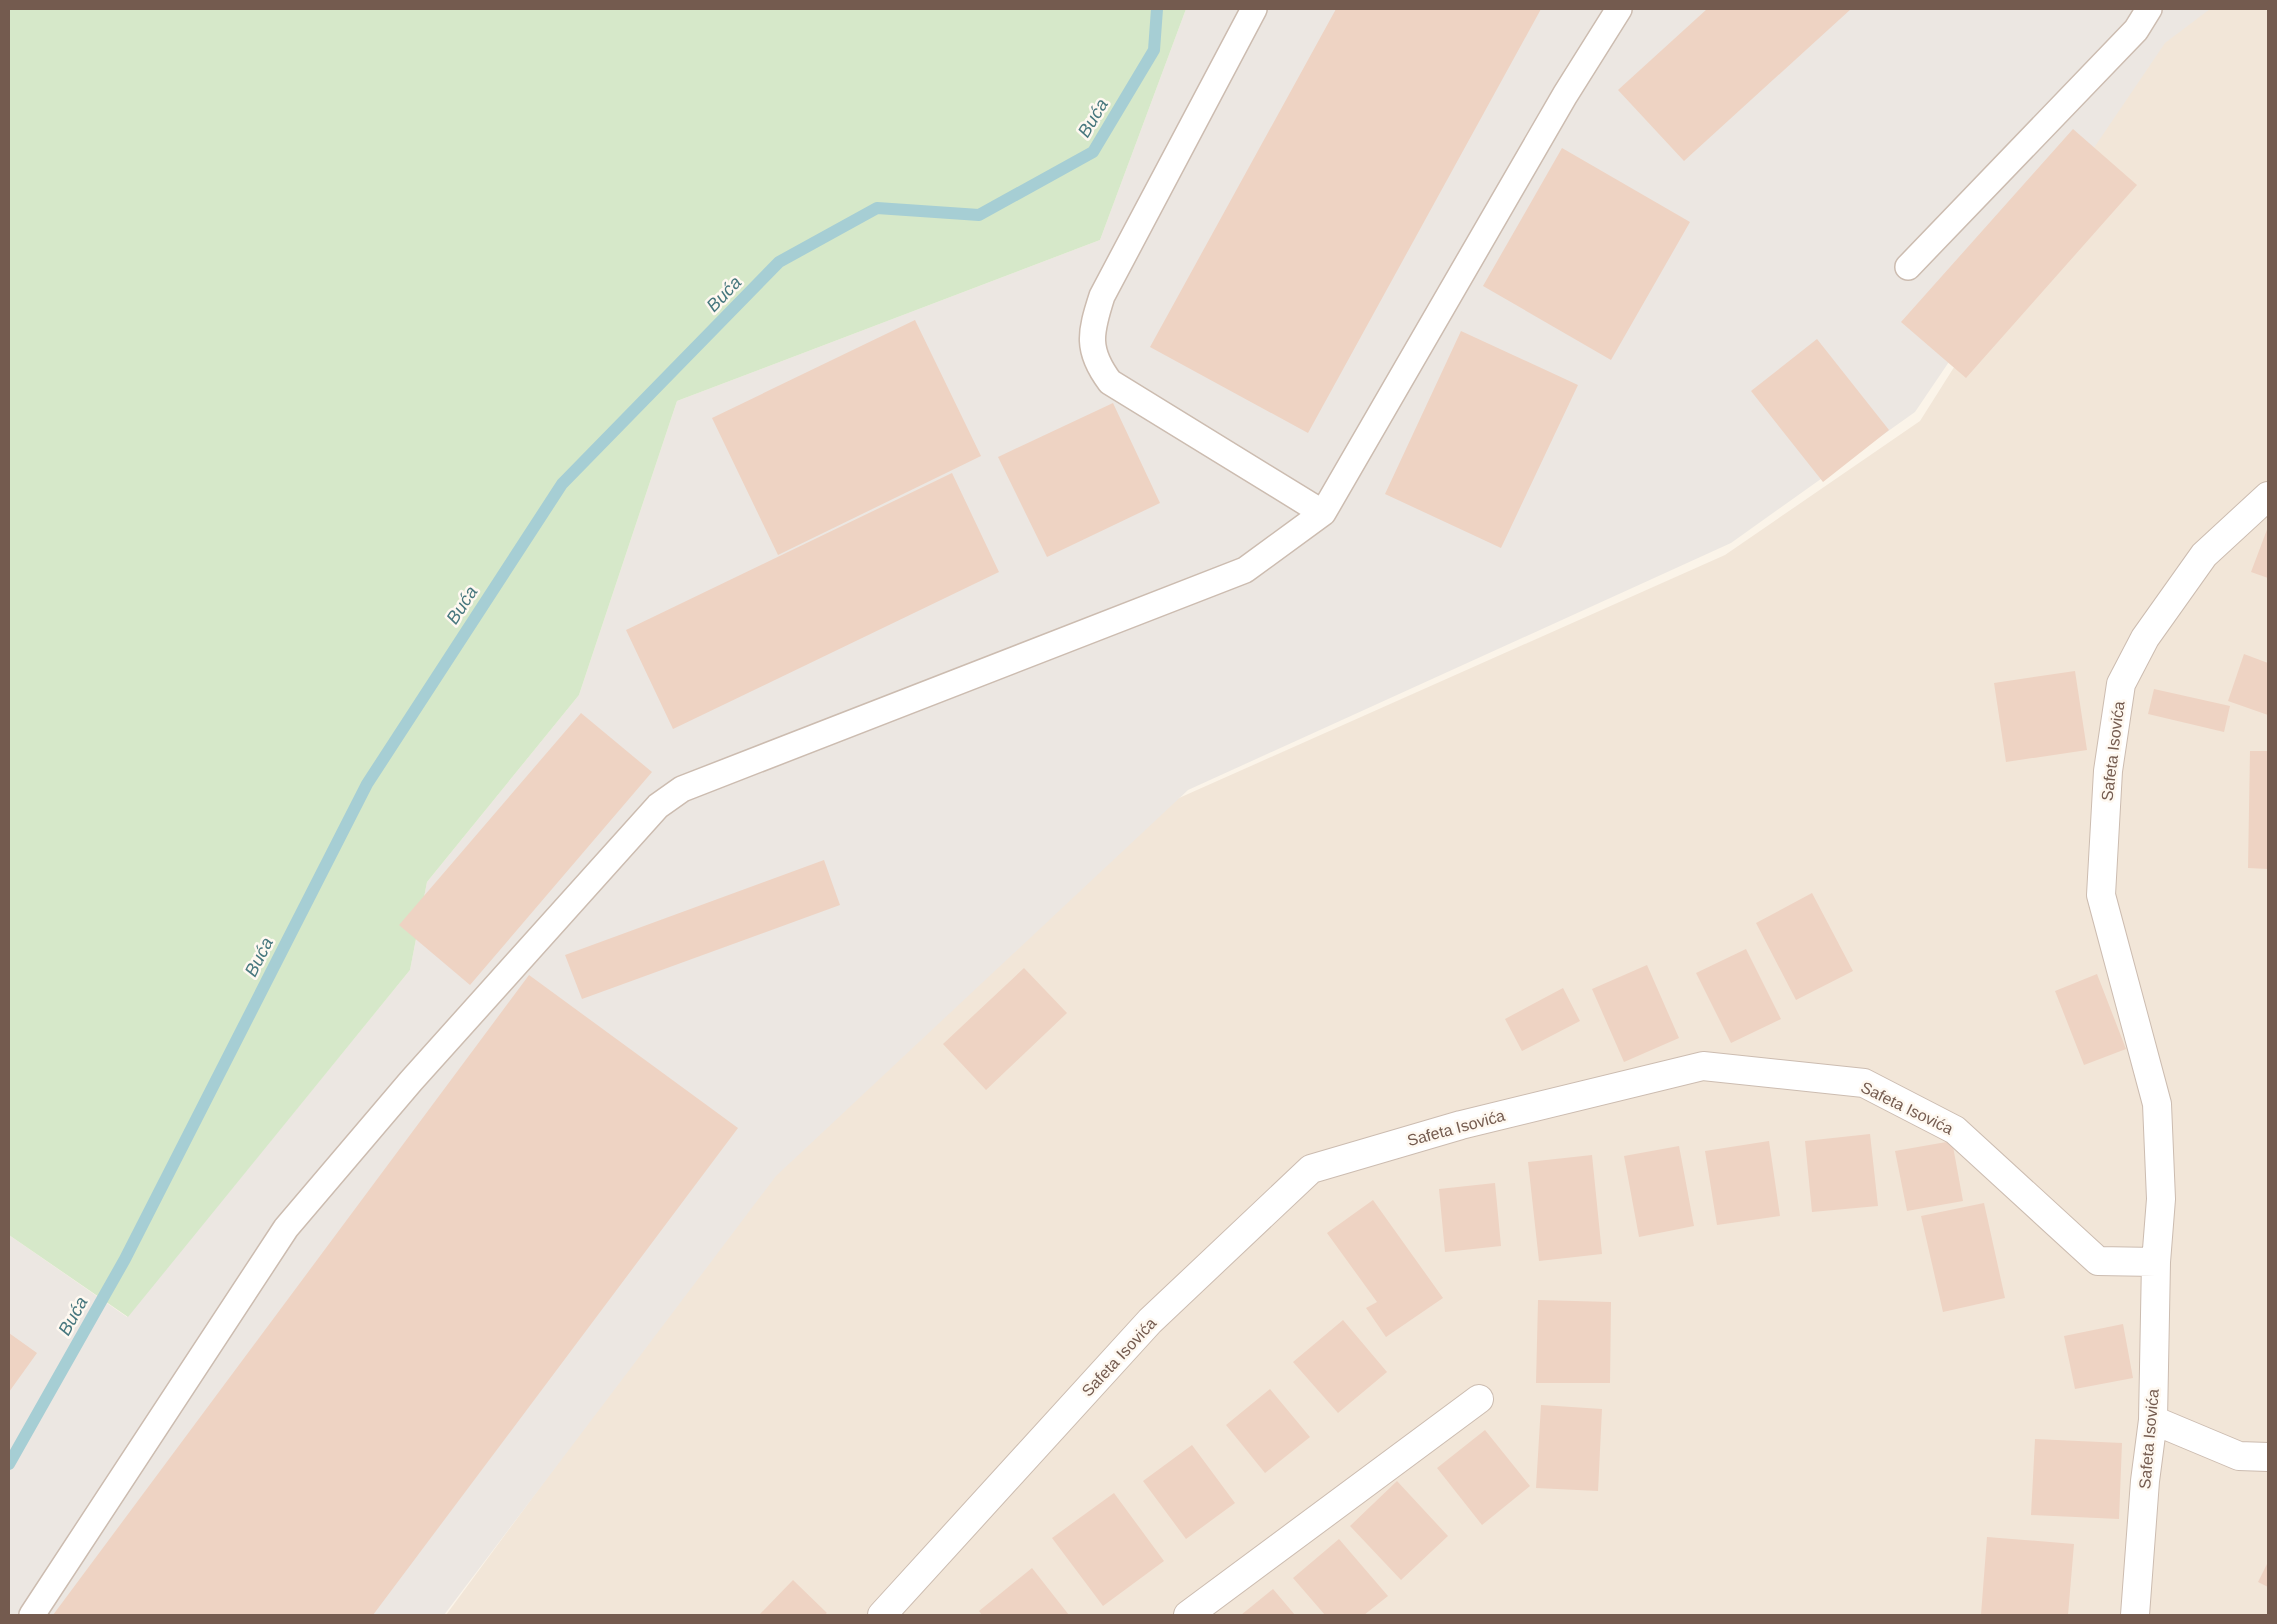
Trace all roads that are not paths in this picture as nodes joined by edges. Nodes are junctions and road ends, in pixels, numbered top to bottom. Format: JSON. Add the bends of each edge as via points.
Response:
{"nodes":[{"id":1,"x":1254,"y":9,"type":"edge"},
{"id":2,"x":1620,"y":9,"type":"edge"},
{"id":3,"x":2149,"y":9,"type":"edge"},
{"id":4,"x":1908,"y":267,"type":"dead end"},
{"id":5,"x":2268,"y":496,"type":"edge"},
{"id":6,"x":1323,"y":513,"type":"junction"},
{"id":7,"x":2156,"y":1262,"type":"junction"},
{"id":8,"x":1479,"y":1399,"type":"dead end"},
{"id":9,"x":2153,"y":1420,"type":"junction"},
{"id":10,"x":2268,"y":1457,"type":"edge"},
{"id":11,"x":894,"y":1611,"type":"edge"},
{"id":12,"x":32,"y":1615,"type":"edge"},
{"id":13,"x":1188,"y":1615,"type":"edge"},
{"id":14,"x":2135,"y":1615,"type":"edge"}],
"edges":[{"from":1,"to":6,"type":"lane","via":[[1102,296],[1092,345],[1098,366],[1110,382]]},
{"from":2,"to":6,"type":"lane","via":[[1565,95]]},
{"from":3,"to":4,"type":"lane","via":[[2136,30]]},
{"from":5,"to":7,"type":"street","name":"Safeta Isovića","via":[[2204,554],[2145,638],[2121,684],[2108,771],[2102,896],[2158,1104],[2162,1199]]},
{"from":6,"to":12,"type":"lane","via":[[1245,570],[682,789],[658,806],[411,1082],[286,1228]]},
{"from":7,"to":9,"type":"street","name":"Safeta Isovića"},
{"from":7,"to":11,"type":"street","name":"Safeta Isovića","via":[[2098,1261],[1955,1130],[1864,1084],[1703,1066],[1461,1125],[1311,1169],[1150,1322]]},
{"from":8,"to":13,"type":"street"},
{"from":9,"to":10,"type":"street","via":[[2239,1456]]},
{"from":9,"to":14,"type":"street","name":"Safeta Isovića"}]}
